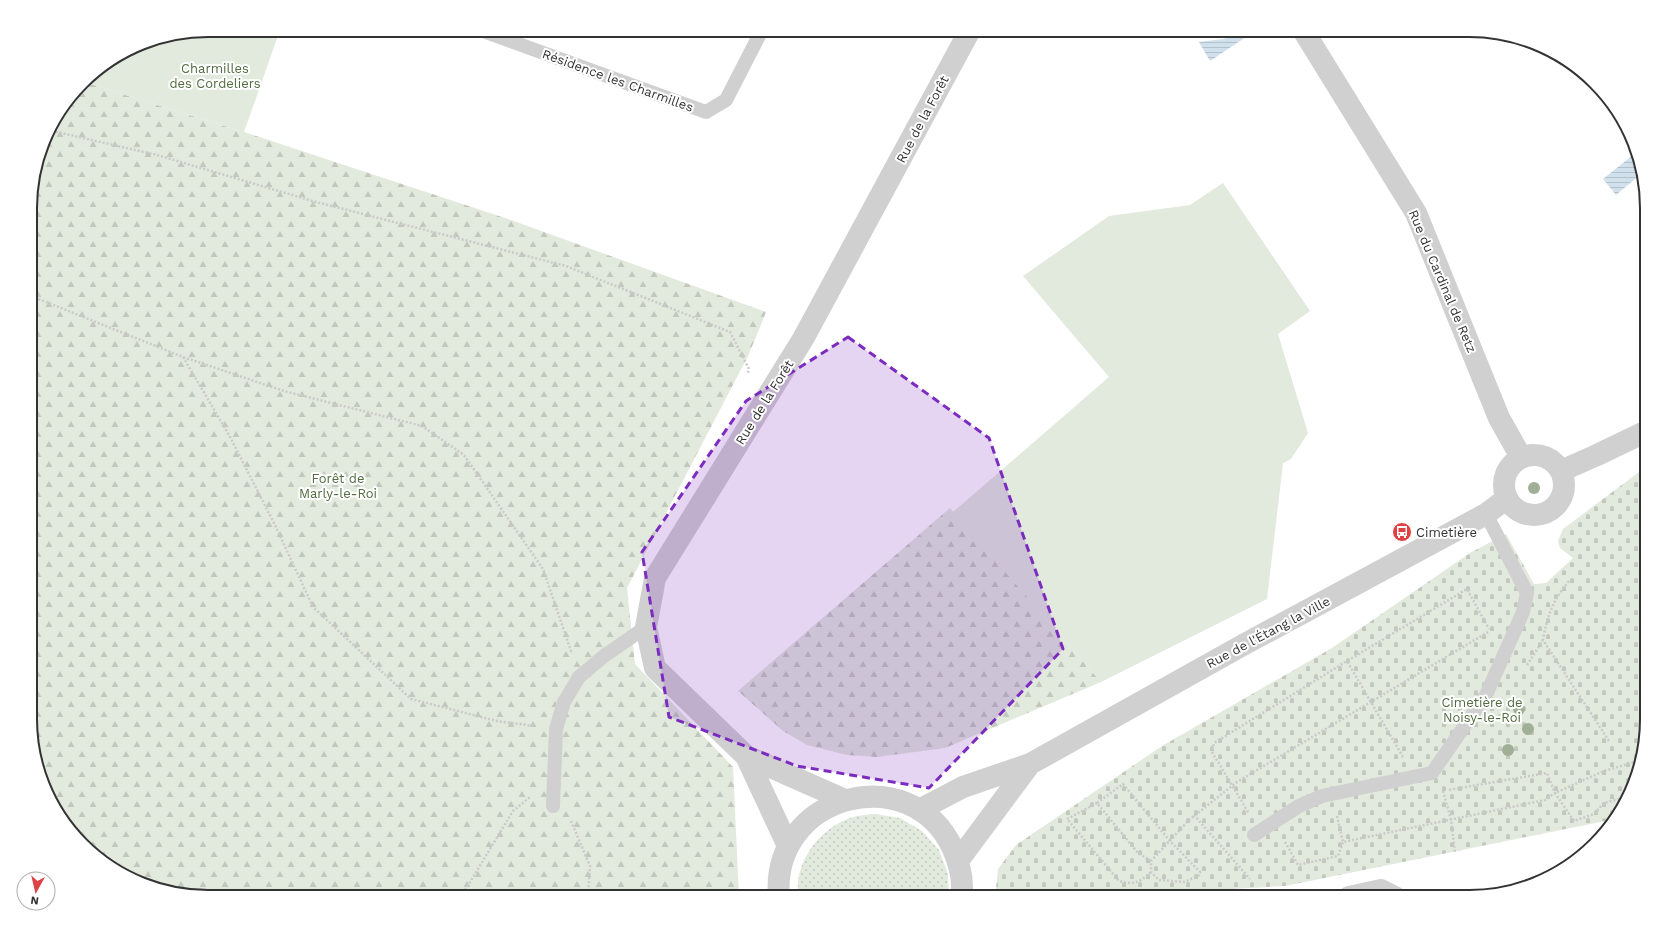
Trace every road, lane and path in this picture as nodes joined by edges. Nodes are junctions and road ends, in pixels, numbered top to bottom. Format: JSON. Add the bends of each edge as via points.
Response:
{"nodes":[{"id":1,"x":499,"y":37,"type":"edge"},
{"id":2,"x":758,"y":37,"type":"edge"},
{"id":3,"x":966,"y":37,"type":"edge"},
{"id":4,"x":1308,"y":37,"type":"edge"},
{"id":5,"x":55,"y":132,"type":"edge"},
{"id":6,"x":37,"y":298,"type":"edge"},
{"id":7,"x":183,"y":357,"type":"junction"},
{"id":8,"x":748,"y":377,"type":"dead end"},
{"id":9,"x":1640,"y":434,"type":"edge"},
{"id":10,"x":1521,"y":457,"type":"junction"},
{"id":11,"x":1561,"y":471,"type":"junction"},
{"id":12,"x":1506,"y":499,"type":"junction"},
{"id":13,"x":1486,"y":514,"type":"junction"},
{"id":14,"x":1569,"y":581,"type":"dead end"},
{"id":15,"x":646,"y":627,"type":"junction"},
{"id":16,"x":1347,"y":661,"type":"junction"},
{"id":17,"x":579,"y":677,"type":"junction"},
{"id":18,"x":1372,"y":702,"type":"junction"},
{"id":19,"x":556,"y":729,"type":"junction"},
{"id":20,"x":1609,"y":741,"type":"dead end"},
{"id":21,"x":746,"y":756,"type":"junction"},
{"id":22,"x":1635,"y":762,"type":"edge"},
{"id":23,"x":1030,"y":764,"type":"junction"},
{"id":24,"x":1414,"y":776,"type":"junction"},
{"id":25,"x":555,"y":777,"type":"junction"},
{"id":26,"x":1232,"y":786,"type":"junction"},
{"id":27,"x":1555,"y":794,"type":"junction"},
{"id":28,"x":1620,"y":799,"type":"edge"},
{"id":29,"x":845,"y":800,"type":"junction"},
{"id":30,"x":1097,"y":803,"type":"junction"},
{"id":31,"x":553,"y":806,"type":"joint"},
{"id":32,"x":919,"y":810,"type":"junction"},
{"id":33,"x":1194,"y":815,"type":"junction"},
{"id":34,"x":1273,"y":823,"type":"junction"},
{"id":35,"x":1257,"y":833,"type":"joint"},
{"id":36,"x":1169,"y":840,"type":"junction"},
{"id":37,"x":1343,"y":842,"type":"dead end"},
{"id":38,"x":788,"y":846,"type":"junction"},
{"id":39,"x":1455,"y":852,"type":"dead end"},
{"id":40,"x":958,"y":861,"type":"junction"},
{"id":41,"x":1151,"y":861,"type":"junction"},
{"id":42,"x":1151,"y":872,"type":"junction"},
{"id":43,"x":1250,"y":879,"type":"dead end"},
{"id":44,"x":465,"y":890,"type":"edge"},
{"id":45,"x":588,"y":890,"type":"edge"},
{"id":46,"x":778,"y":890,"type":"edge"},
{"id":47,"x":962,"y":890,"type":"edge"}],
"edges":[{"from":1,"to":2,"type":"lane","name":"Résidence les Charmilles","via":[[706,112],[726,100]]},
{"from":3,"to":15,"type":"street","name":"Rue de la Forêt","via":[[803,339],[655,578]]},
{"from":4,"to":10,"type":"street","name":"Rue du Cardinal de Retz","via":[[1416,213],[1499,418]]},
{"from":5,"to":8,"type":"path","via":[[157,155],[316,202],[566,266],[730,332],[749,369]]},
{"from":6,"to":7,"type":"path"},
{"from":7,"to":17,"type":"path","via":[[284,391],[422,426],[464,455],[543,569]]},
{"from":7,"to":19,"type":"path","via":[[229,435],[313,606],[411,699],[497,722]]},
{"from":9,"to":11,"type":"street"},
{"from":10,"to":11,"type":"street","via":[[1535,455],[1548,458],[1556,463]]},
{"from":10,"to":12,"type":"street","via":[[1505,475],[1503,490]]},
{"from":11,"to":12,"type":"street","via":[[1564,491],[1560,501],[1544,514],[1533,516],[1517,511]]},
{"from":12,"to":13,"type":"street","name":"Rue de l'Étang la Ville"},
{"from":13,"to":23,"type":"street","name":"Rue de l'Étang la Ville"},
{"from":13,"to":24,"type":"lane","via":[[1527,593],[1523,612],[1486,695],[1432,773]]},
{"from":14,"to":20,"type":"path","via":[[1560,591],[1547,617],[1543,640]]},
{"from":15,"to":17,"type":"lane"},
{"from":15,"to":21,"type":"street","name":"Rue de la Forêt","via":[[655,668]]},
{"from":16,"to":18,"type":"path"},
{"from":16,"to":18,"type":"path","via":[[1467,588],[1491,631]]},
{"from":16,"to":26,"type":"path","via":[[1214,743],[1212,752]]},
{"from":17,"to":19,"type":"lane","via":[[564,702]]},
{"from":18,"to":24,"type":"path"},
{"from":18,"to":26,"type":"path"},
{"from":19,"to":25,"type":"lane"},
{"from":21,"to":29,"type":"street","name":"Rue de la Forêt"},
{"from":21,"to":38,"type":"street","name":"Rue de la Forêt"},
{"from":22,"to":27,"type":"path","via":[[1604,771]]},
{"from":23,"to":32,"type":"street","name":"Rue de l'Étang la Ville","via":[[963,786]]},
{"from":23,"to":40,"type":"street","name":"Rue de l'Étang la Ville"},
{"from":24,"to":34,"type":"lane","via":[[1322,796],[1299,806]]},
{"from":25,"to":31,"type":"lane"},
{"from":25,"to":44,"type":"path","via":[[513,811]]},
{"from":26,"to":33,"type":"path"},
{"from":26,"to":35,"type":"path"},
{"from":27,"to":28,"type":"path","via":[[1574,821],[1594,814],[1604,803]]},
{"from":27,"to":39,"type":"path","via":[[1547,773],[1443,790],[1451,820]]},
{"from":29,"to":32,"type":"street","via":[[870,796],[896,800]]},
{"from":29,"to":38,"type":"street","via":[[822,810],[803,825]]},
{"from":30,"to":36,"type":"path","via":[[1123,784]]},
{"from":30,"to":41,"type":"path","via":[[1138,853]]},
{"from":30,"to":42,"type":"path","via":[[1067,819],[1119,881],[1132,884],[1143,880]]},
{"from":31,"to":45,"type":"path","via":[[566,810],[590,866]]},
{"from":32,"to":40,"type":"street","via":[[936,824],[949,841]]},
{"from":33,"to":36,"type":"path"},
{"from":33,"to":43,"type":"path"},
{"from":34,"to":35,"type":"lane"},
{"from":34,"to":37,"type":"path","via":[[1298,864],[1338,856]]},
{"from":36,"to":41,"type":"path"},
{"from":36,"to":42,"type":"path","via":[[1200,872],[1199,875],[1185,882],[1170,882],[1159,880]]},
{"from":38,"to":46,"type":"street","via":[[780,866]]},
{"from":40,"to":47,"type":"street"},
{"from":41,"to":42,"type":"path"}]}
